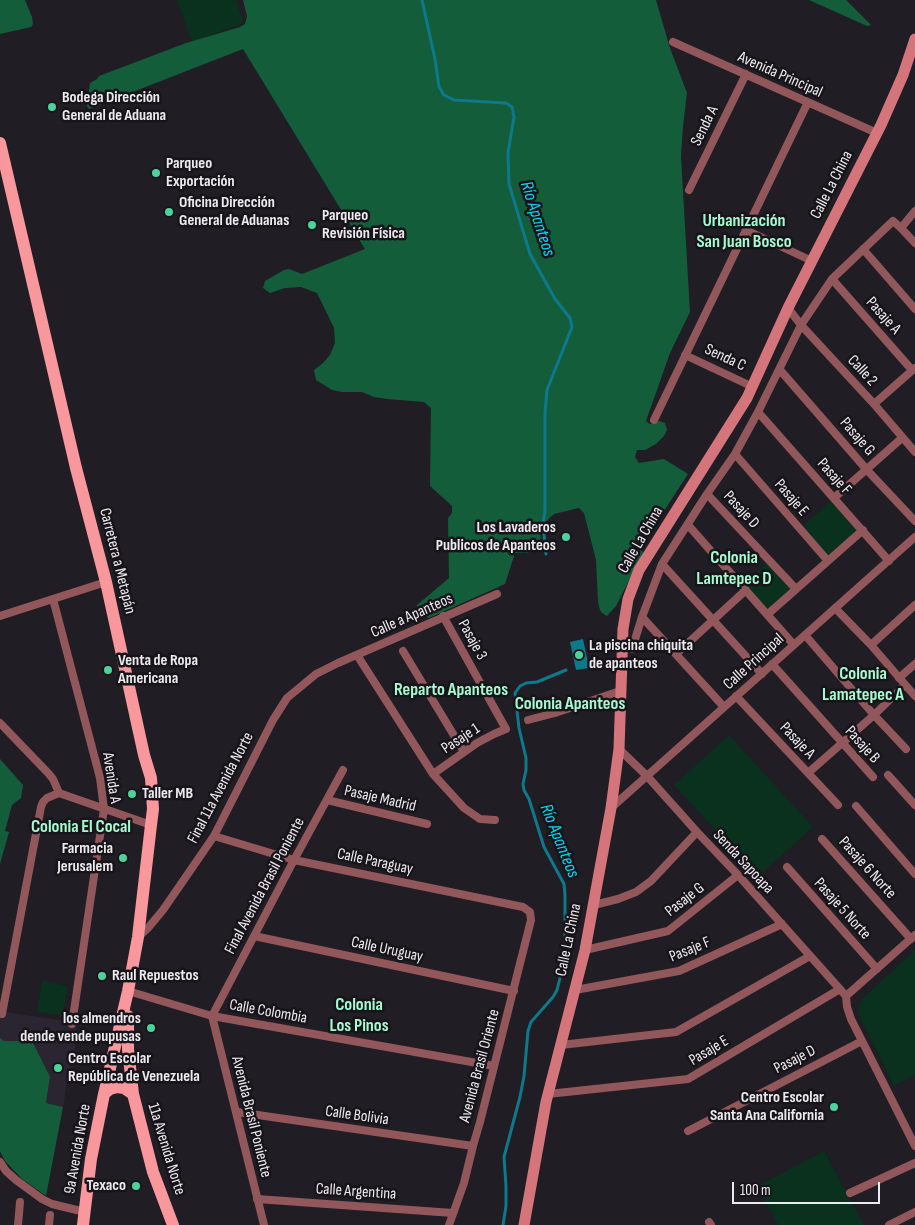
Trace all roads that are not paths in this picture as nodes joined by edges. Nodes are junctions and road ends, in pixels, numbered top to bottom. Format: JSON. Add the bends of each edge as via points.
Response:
{"nodes":[{"id":1,"x":915,"y":39,"type":"edge"},
{"id":2,"x":673,"y":42,"type":"dead end"},
{"id":3,"x":746,"y":74,"type":"junction"},
{"id":4,"x":808,"y":102,"type":"junction"},
{"id":5,"x":877,"y":133,"type":"junction"},
{"id":6,"x":0,"y":143,"type":"edge"},
{"id":7,"x":689,"y":190,"type":"dead end"},
{"id":8,"x":915,"y":210,"type":"edge"},
{"id":9,"x":901,"y":228,"type":"junction"},
{"id":10,"x":746,"y":230,"type":"junction"},
{"id":11,"x":915,"y":243,"type":"edge"},
{"id":12,"x":863,"y":249,"type":"junction"},
{"id":13,"x":812,"y":260,"type":"junction"},
{"id":14,"x":832,"y":280,"type":"junction"},
{"id":15,"x":788,"y":308,"type":"junction"},
{"id":16,"x":915,"y":309,"type":"edge"},
{"id":17,"x":801,"y":325,"type":"junction"},
{"id":18,"x":686,"y":355,"type":"junction"},
{"id":19,"x":914,"y":369,"type":"edge"},
{"id":20,"x":780,"y":370,"type":"junction"},
{"id":21,"x":753,"y":386,"type":"junction"},
{"id":22,"x":874,"y":404,"type":"junction"},
{"id":23,"x":758,"y":412,"type":"junction"},
{"id":24,"x":654,"y":420,"type":"dead end"},
{"id":25,"x":902,"y":438,"type":"junction"},
{"id":26,"x":915,"y":452,"type":"edge"},
{"id":27,"x":734,"y":454,"type":"junction"},
{"id":28,"x":867,"y":470,"type":"junction"},
{"id":29,"x":707,"y":494,"type":"junction"},
{"id":30,"x":834,"y":498,"type":"junction"},
{"id":31,"x":915,"y":521,"type":"edge"},
{"id":32,"x":688,"y":525,"type":"junction"},
{"id":33,"x":863,"y":530,"type":"junction"},
{"id":34,"x":915,"y":537,"type":"edge"},
{"id":35,"x":889,"y":560,"type":"junction"},
{"id":36,"x":828,"y":561,"type":"junction"},
{"id":37,"x":662,"y":564,"type":"junction"},
{"id":38,"x":106,"y":582,"type":"junction"},
{"id":39,"x":796,"y":589,"type":"junction"},
{"id":40,"x":746,"y":590,"type":"junction"},
{"id":41,"x":497,"y":594,"type":"dead end"},
{"id":42,"x":53,"y":599,"type":"junction"},
{"id":43,"x":915,"y":605,"type":"edge"},
{"id":44,"x":835,"y":608,"type":"junction"},
{"id":45,"x":768,"y":614,"type":"junction"},
{"id":46,"x":0,"y":616,"type":"edge"},
{"id":47,"x":443,"y":616,"type":"junction"},
{"id":48,"x":642,"y":617,"type":"junction"},
{"id":49,"x":713,"y":620,"type":"junction"},
{"id":50,"x":805,"y":635,"type":"junction"},
{"id":51,"x":794,"y":645,"type":"junction"},
{"id":52,"x":870,"y":645,"type":"junction"},
{"id":53,"x":632,"y":649,"type":"dead end"},
{"id":54,"x":403,"y":651,"type":"dead end"},
{"id":55,"x":676,"y":654,"type":"junction"},
{"id":56,"x":357,"y":655,"type":"junction"},
{"id":57,"x":338,"y":663,"type":"joint"},
{"id":58,"x":772,"y":664,"type":"junction"},
{"id":59,"x":915,"y":664,"type":"edge"},
{"id":60,"x":762,"y":674,"type":"junction"},
{"id":61,"x":899,"y":678,"type":"junction"},
{"id":62,"x":905,"y":685,"type":"junction"},
{"id":63,"x":620,"y":691,"type":"junction"},
{"id":64,"x":736,"y":696,"type":"junction"},
{"id":65,"x":915,"y":696,"type":"edge"},
{"id":66,"x":724,"y":707,"type":"junction"},
{"id":67,"x":874,"y":714,"type":"junction"},
{"id":68,"x":528,"y":720,"type":"dead end"},
{"id":69,"x":0,"y":723,"type":"edge"},
{"id":70,"x":506,"y":729,"type":"joint"},
{"id":71,"x":841,"y":742,"type":"junction"},
{"id":72,"x":619,"y":749,"type":"junction"},
{"id":73,"x":906,"y":749,"type":"dead end"},
{"id":74,"x":464,"y":752,"type":"junction"},
{"id":75,"x":343,"y":770,"type":"dead end"},
{"id":76,"x":808,"y":773,"type":"junction"},
{"id":77,"x":433,"y":774,"type":"junction"},
{"id":78,"x":888,"y":775,"type":"dead end"},
{"id":79,"x":646,"y":776,"type":"junction"},
{"id":80,"x":873,"y":777,"type":"dead end"},
{"id":81,"x":58,"y":793,"type":"junction"},
{"id":82,"x":327,"y":800,"type":"junction"},
{"id":83,"x":838,"y":805,"type":"dead end"},
{"id":84,"x":915,"y":805,"type":"edge"},
{"id":85,"x":856,"y":806,"type":"dead end"},
{"id":86,"x":611,"y":808,"type":"junction"},
{"id":87,"x":104,"y":809,"type":"junction"},
{"id":88,"x":495,"y":820,"type":"dead end"},
{"id":89,"x":427,"y":824,"type":"dead end"},
{"id":90,"x":151,"y":825,"type":"junction"},
{"id":91,"x":696,"y":832,"type":"junction"},
{"id":92,"x":214,"y":836,"type":"junction"},
{"id":93,"x":822,"y":839,"type":"dead end"},
{"id":94,"x":294,"y":860,"type":"junction"},
{"id":95,"x":787,"y":867,"type":"dead end"},
{"id":96,"x":915,"y":874,"type":"edge"},
{"id":97,"x":738,"y":875,"type":"junction"},
{"id":98,"x":594,"y":905,"type":"junction"},
{"id":99,"x":530,"y":912,"type":"joint"},
{"id":100,"x":782,"y":924,"type":"junction"},
{"id":101,"x":254,"y":936,"type":"junction"},
{"id":102,"x":138,"y":937,"type":"junction"},
{"id":103,"x":913,"y":937,"type":"edge"},
{"id":104,"x":585,"y":950,"type":"junction"},
{"id":105,"x":810,"y":956,"type":"junction"},
{"id":106,"x":877,"y":969,"type":"junction"},
{"id":107,"x":575,"y":990,"type":"junction"},
{"id":108,"x":128,"y":991,"type":"junction"},
{"id":109,"x":514,"y":991,"type":"junction"},
{"id":110,"x":843,"y":993,"type":"junction"},
{"id":111,"x":2,"y":1014,"type":"dead end"},
{"id":112,"x":212,"y":1016,"type":"junction"},
{"id":113,"x":72,"y":1024,"type":"dead end"},
{"id":114,"x":862,"y":1041,"type":"junction"},
{"id":115,"x":561,"y":1045,"type":"junction"},
{"id":116,"x":494,"y":1066,"type":"junction"},
{"id":117,"x":104,"y":1094,"type":"junction"},
{"id":118,"x":132,"y":1094,"type":"junction"},
{"id":119,"x":548,"y":1094,"type":"junction"},
{"id":120,"x":236,"y":1112,"type":"junction"},
{"id":121,"x":688,"y":1131,"type":"dead end"},
{"id":122,"x":473,"y":1146,"type":"junction"},
{"id":123,"x":915,"y":1146,"type":"edge"},
{"id":124,"x":0,"y":1162,"type":"edge"},
{"id":125,"x":915,"y":1163,"type":"edge"},
{"id":126,"x":850,"y":1193,"type":"dead end"},
{"id":127,"x":257,"y":1199,"type":"junction"},
{"id":128,"x":20,"y":1202,"type":"dead end"},
{"id":129,"x":84,"y":1212,"type":"junction"},
{"id":130,"x":915,"y":1212,"type":"edge"},
{"id":131,"x":454,"y":1213,"type":"junction"},
{"id":132,"x":50,"y":1215,"type":"dead end"},
{"id":133,"x":18,"y":1225,"type":"edge"},
{"id":134,"x":49,"y":1225,"type":"edge"},
{"id":135,"x":83,"y":1225,"type":"edge"},
{"id":136,"x":173,"y":1225,"type":"edge"},
{"id":137,"x":264,"y":1225,"type":"edge"},
{"id":138,"x":449,"y":1225,"type":"edge"},
{"id":139,"x":524,"y":1225,"type":"edge"},
{"id":140,"x":890,"y":1225,"type":"edge"}],
"edges":[{"from":1,"to":5,"type":"main road","name":"Calle La China"},
{"from":2,"to":3,"type":"street","name":"Avenida Principal"},
{"from":3,"to":4,"type":"street","name":"Avenida Principal"},
{"from":3,"to":7,"type":"street","name":"Senda A"},
{"from":4,"to":5,"type":"street","name":"Avenida Principal"},
{"from":4,"to":10,"type":"street"},
{"from":5,"to":13,"type":"main road","name":"Calle La China"},
{"from":6,"to":38,"type":"main road","name":"Carretera a Metapán"},
{"from":8,"to":9,"type":"street"},
{"from":9,"to":11,"type":"street"},
{"from":9,"to":12,"type":"street","via":[[893,222]]},
{"from":10,"to":13,"type":"street"},
{"from":10,"to":18,"type":"street"},
{"from":12,"to":14,"type":"street"},
{"from":12,"to":16,"type":"street"},
{"from":13,"to":15,"type":"main road","name":"Calle La China"},
{"from":14,"to":17,"type":"street"},
{"from":14,"to":19,"type":"street","name":"Pasaje A"},
{"from":15,"to":17,"type":"street","name":"Calle 2"},
{"from":15,"to":21,"type":"main road","name":"Calle La China"},
{"from":17,"to":20,"type":"street"},
{"from":17,"to":22,"type":"street","name":"Calle 2"},
{"from":18,"to":21,"type":"street","name":"Senda C"},
{"from":18,"to":24,"type":"street"},
{"from":19,"to":22,"type":"street"},
{"from":20,"to":23,"type":"street"},
{"from":20,"to":28,"type":"street","name":"Pasaje G"},
{"from":21,"to":63,"type":"main road","name":"Calle La China","via":[[639,570],[628,600],[623,629]]},
{"from":22,"to":25,"type":"street","name":"Calle 2"},
{"from":23,"to":27,"type":"street"},
{"from":23,"to":30,"type":"street","name":"Pasaje F"},
{"from":25,"to":26,"type":"street","name":"Calle 2"},
{"from":25,"to":28,"type":"street"},
{"from":27,"to":29,"type":"street"},
{"from":27,"to":36,"type":"street","name":"Pasaje E"},
{"from":28,"to":30,"type":"street"},
{"from":28,"to":31,"type":"street","name":"Pasaje G"},
{"from":29,"to":32,"type":"street"},
{"from":29,"to":39,"type":"street","name":"Pasaje D"},
{"from":30,"to":33,"type":"street","name":"Pasaje F"},
{"from":32,"to":37,"type":"street"},
{"from":32,"to":40,"type":"street"},
{"from":33,"to":35,"type":"street","name":"Pasaje F"},
{"from":33,"to":36,"type":"street"},
{"from":34,"to":35,"type":"street","name":"Calle Principal"},
{"from":35,"to":44,"type":"street","name":"Calle Principal"},
{"from":36,"to":39,"type":"street"},
{"from":37,"to":48,"type":"street"},
{"from":37,"to":49,"type":"street"},
{"from":38,"to":42,"type":"street"},
{"from":38,"to":90,"type":"main road","name":"Carretera a Metapán","via":[[151,778]]},
{"from":39,"to":45,"type":"street"},
{"from":40,"to":45,"type":"street"},
{"from":40,"to":49,"type":"street"},
{"from":41,"to":47,"type":"street","name":"Calle a Apanteos"},
{"from":42,"to":46,"type":"street"},
{"from":42,"to":87,"type":"street","name":"Avenida A","via":[[100,778]]},
{"from":43,"to":52,"type":"street"},
{"from":44,"to":50,"type":"street","name":"Calle Principal"},
{"from":44,"to":52,"type":"street"},
{"from":45,"to":51,"type":"street"},
{"from":47,"to":56,"type":"street","name":"Calle a Apanteos"},
{"from":47,"to":70,"type":"street","name":"Pasaje 3"},
{"from":48,"to":53,"type":"street"},
{"from":48,"to":55,"type":"street"},
{"from":49,"to":55,"type":"street"},
{"from":49,"to":60,"type":"street"},
{"from":50,"to":51,"type":"street","name":"Calle Principal"},
{"from":50,"to":67,"type":"street"},
{"from":51,"to":58,"type":"street","name":"Calle Principal"},
{"from":52,"to":61,"type":"street"},
{"from":54,"to":74,"type":"street"},
{"from":55,"to":66,"type":"street"},
{"from":56,"to":57,"type":"street","name":"Calle a Apanteos"},
{"from":56,"to":77,"type":"street"},
{"from":57,"to":92,"type":"street","name":"Final 11a Avenida Norte","via":[[316,674],[287,698]]},
{"from":58,"to":60,"type":"street","name":"Calle Principal"},
{"from":58,"to":71,"type":"street","name":"Pasaje B"},
{"from":59,"to":61,"type":"street"},
{"from":60,"to":64,"type":"street","name":"Calle Principal"},
{"from":61,"to":62,"type":"street"},
{"from":62,"to":65,"type":"street"},
{"from":62,"to":67,"type":"street"},
{"from":63,"to":68,"type":"street"},
{"from":63,"to":72,"type":"main road","name":"Calle La China"},
{"from":64,"to":66,"type":"street","name":"Calle Principal"},
{"from":64,"to":76,"type":"street","name":"Pasaje A"},
{"from":66,"to":79,"type":"street","name":"Calle Principal"},
{"from":67,"to":71,"type":"street"},
{"from":67,"to":73,"type":"street"},
{"from":69,"to":81,"type":"street","via":[[49,774]]},
{"from":70,"to":74,"type":"street","name":"Pasaje 1"},
{"from":71,"to":76,"type":"street"},
{"from":71,"to":80,"type":"street","name":"Pasaje B"},
{"from":72,"to":79,"type":"street","name":"Senda Sapoapa"},
{"from":72,"to":86,"type":"main road","name":"Calle La China"},
{"from":74,"to":77,"type":"street","name":"Pasaje 1"},
{"from":75,"to":82,"type":"street","name":"Final Avenida Brasil Poniente"},
{"from":76,"to":83,"type":"street","name":"Pasaje A"},
{"from":77,"to":88,"type":"street","via":[[464,808],[480,818]]},
{"from":78,"to":84,"type":"street"},
{"from":79,"to":86,"type":"street","name":"Calle Principal"},
{"from":79,"to":91,"type":"street","name":"Senda Sapoapa"},
{"from":81,"to":87,"type":"street"},
{"from":81,"to":111,"type":"street","via":[[47,798],[41,807]]},
{"from":82,"to":89,"type":"street","name":"Pasaje Madrid"},
{"from":82,"to":94,"type":"street","name":"Final Avenida Brasil Poniente"},
{"from":85,"to":96,"type":"street"},
{"from":86,"to":98,"type":"main road","name":"Calle La China"},
{"from":87,"to":90,"type":"street"},
{"from":87,"to":113,"type":"street","name":"Avenida A"},
{"from":90,"to":102,"type":"main road","name":"Carretera a Metapán"},
{"from":91,"to":97,"type":"street","name":"Senda Sapoapa"},
{"from":91,"to":98,"type":"street","via":[[651,881],[636,892]]},
{"from":92,"to":94,"type":"street","name":"Calle Paraguay"},
{"from":92,"to":102,"type":"street","name":"Final 11a Avenida Norte","via":[[163,910]]},
{"from":93,"to":103,"type":"street","name":"Pasaje 6 Norte"},
{"from":94,"to":99,"type":"street","name":"Calle Paraguay","via":[[523,907]]},
{"from":94,"to":101,"type":"street","name":"Final Avenida Brasil Poniente"},
{"from":95,"to":106,"type":"street","name":"Pasaje 5 Norte"},
{"from":97,"to":100,"type":"street","name":"Senda Sapoapa"},
{"from":97,"to":104,"type":"street","name":"Pasaje G","via":[[668,931]]},
{"from":98,"to":104,"type":"main road","name":"Calle La China"},
{"from":99,"to":109,"type":"street","name":"Avenida Brasil Oriente","via":[[531,920]]},
{"from":100,"to":105,"type":"street","name":"Senda Sapoapa"},
{"from":100,"to":107,"type":"street","name":"Pasaje F","via":[[679,972]]},
{"from":101,"to":109,"type":"street","name":"Calle Uruguay"},
{"from":101,"to":112,"type":"street","name":"Final Avenida Brasil Poniente"},
{"from":102,"to":108,"type":"main road","name":"Carretera a Metapán"},
{"from":103,"to":106,"type":"street","name":"Pasaje E"},
{"from":104,"to":107,"type":"main road","name":"Calle La China"},
{"from":105,"to":110,"type":"street","name":"Senda Sapoapa"},
{"from":105,"to":115,"type":"street","via":[[676,1032]]},
{"from":106,"to":110,"type":"street","name":"Pasaje E"},
{"from":107,"to":115,"type":"main road","name":"Calle La China"},
{"from":108,"to":112,"type":"street","name":"Calle Colombia"},
{"from":108,"to":117,"type":"main road","name":"9a Avenida Norte"},
{"from":108,"to":118,"type":"main road","name":"11a Avenida Norte"},
{"from":109,"to":116,"type":"street","name":"Avenida Brasil Oriente"},
{"from":110,"to":114,"type":"street"},
{"from":110,"to":119,"type":"street","name":"Pasaje E","via":[[688,1079]]},
{"from":112,"to":116,"type":"street","name":"Calle Colombia"},
{"from":112,"to":120,"type":"street","name":"Avenida Brasil Poniente"},
{"from":114,"to":121,"type":"street","name":"Pasaje D"},
{"from":114,"to":123,"type":"street"},
{"from":115,"to":119,"type":"main road","name":"Calle La China"},
{"from":116,"to":122,"type":"street","name":"Avenida Brasil Oriente"},
{"from":117,"to":118,"type":"main road","via":[[116,1087]]},
{"from":117,"to":129,"type":"main road","name":"9a Avenida Norte"},
{"from":118,"to":136,"type":"main road","name":"11a Avenida Norte","via":[[153,1172]]},
{"from":119,"to":139,"type":"main road","name":"Calle La China"},
{"from":120,"to":122,"type":"street","name":"Calle Bolivia"},
{"from":120,"to":127,"type":"street","name":"Avenida Brasil Poniente"},
{"from":122,"to":131,"type":"street","name":"Avenida Brasil Oriente"},
{"from":124,"to":129,"type":"street","via":[[16,1180],[42,1199]]},
{"from":125,"to":126,"type":"street"},
{"from":127,"to":131,"type":"street","name":"Calle Argentina"},
{"from":127,"to":137,"type":"street","name":"Avenida Brasil Poniente"},
{"from":128,"to":133,"type":"street"},
{"from":129,"to":135,"type":"main road","name":"9a Avenida Norte"},
{"from":130,"to":140,"type":"street"},
{"from":131,"to":138,"type":"street","name":"Avenida Brasil Oriente"},
{"from":132,"to":134,"type":"street"}]}
